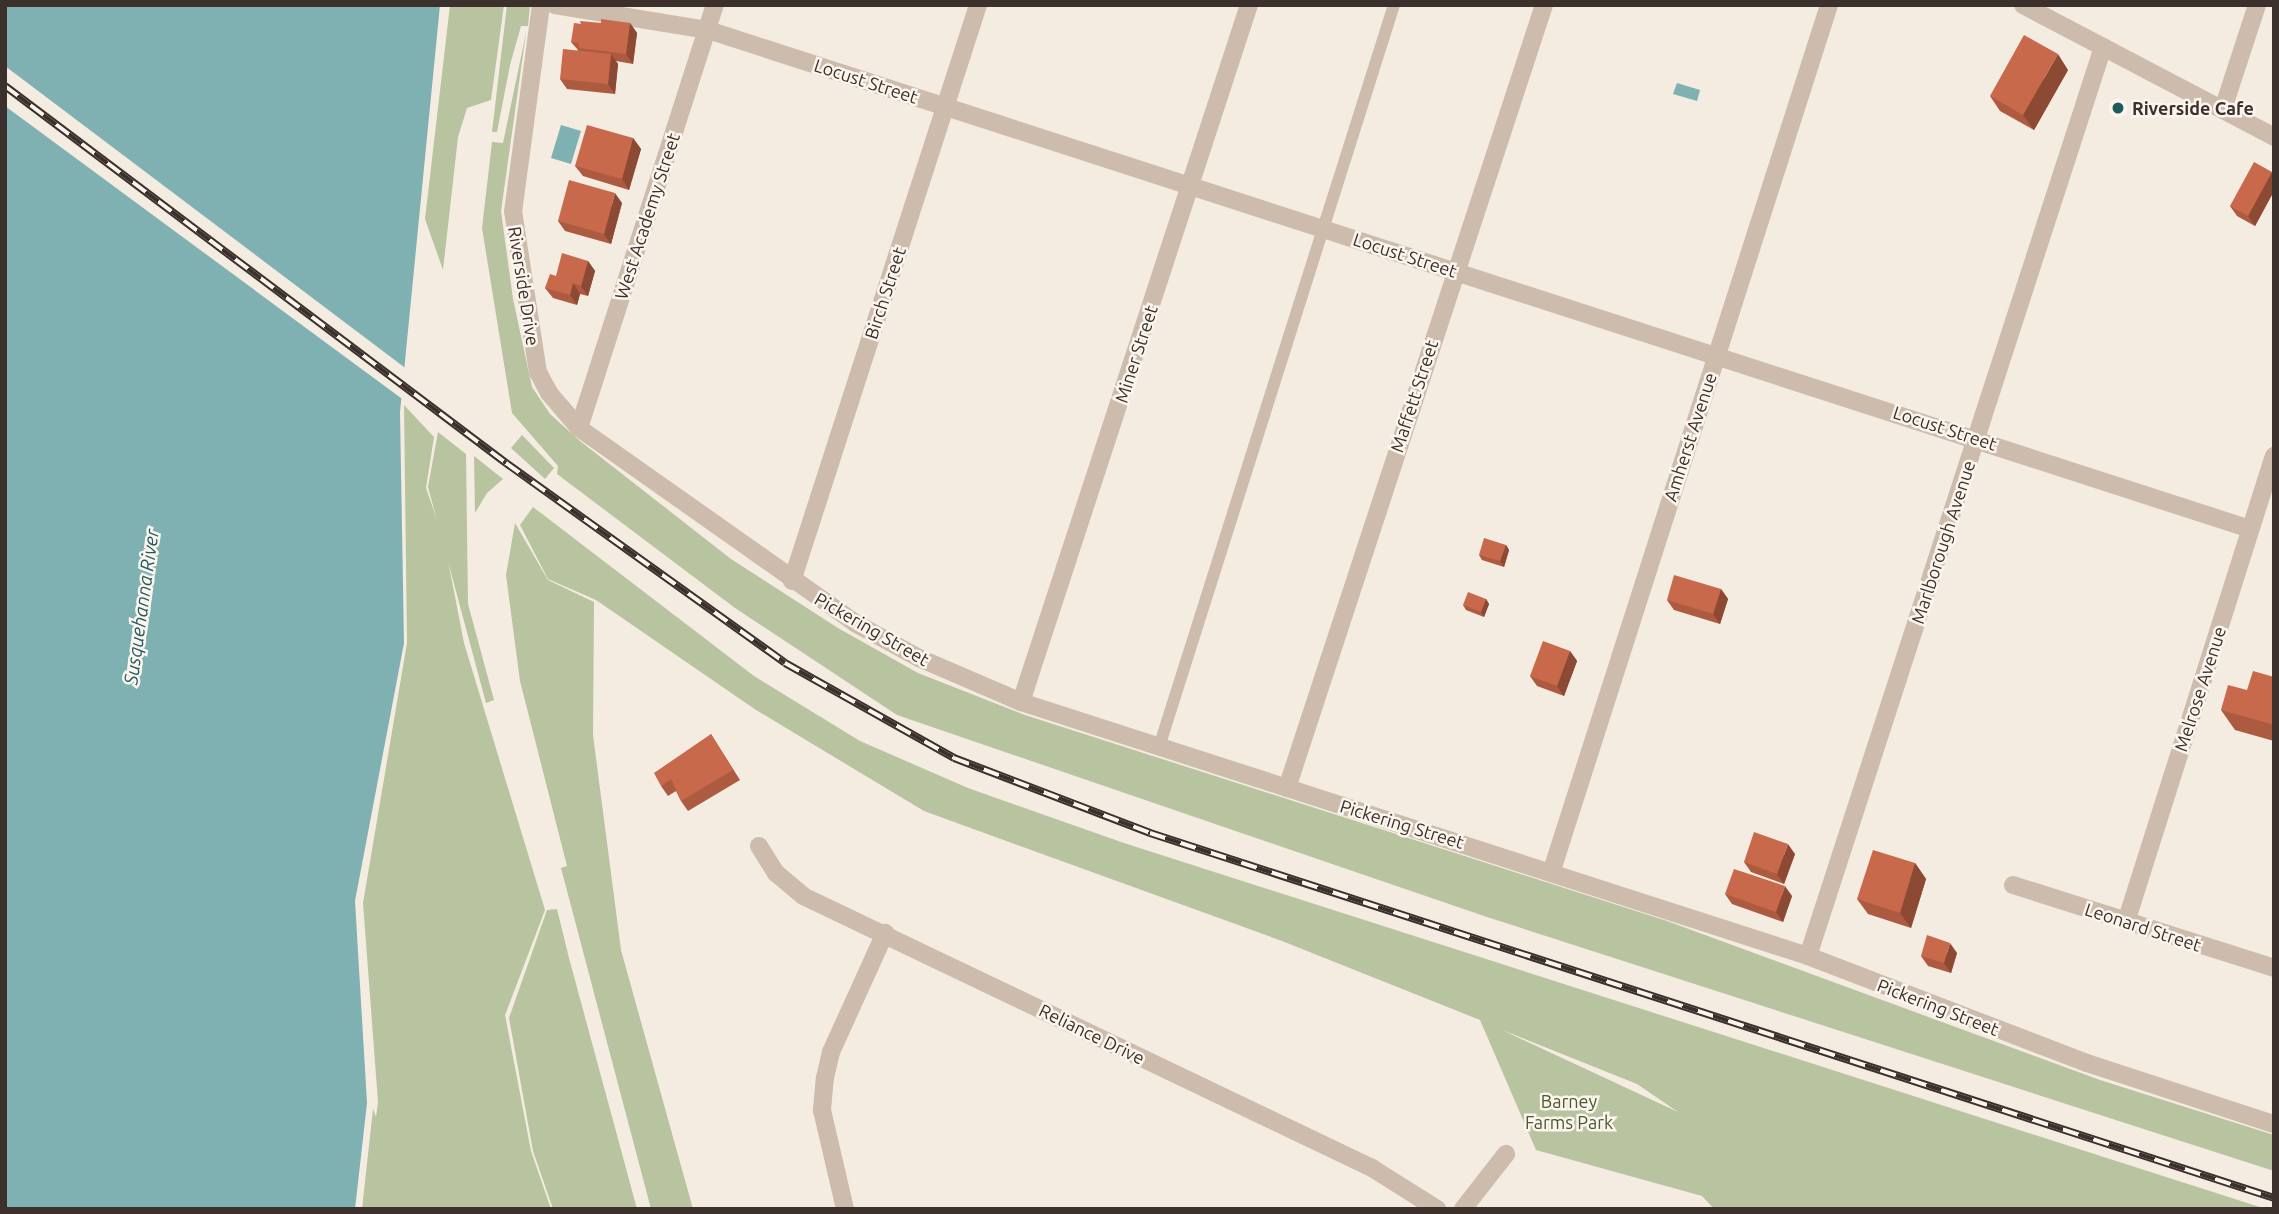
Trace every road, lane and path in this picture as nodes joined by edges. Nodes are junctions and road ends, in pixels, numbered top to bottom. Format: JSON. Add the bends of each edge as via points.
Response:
{"nodes":[{"id":1,"x":541,"y":5,"type":"edge"},
{"id":2,"x":555,"y":5,"type":"edge"},
{"id":3,"x":715,"y":5,"type":"edge"},
{"id":4,"x":978,"y":5,"type":"edge"},
{"id":5,"x":1249,"y":5,"type":"edge"},
{"id":6,"x":1394,"y":5,"type":"edge"},
{"id":7,"x":1544,"y":5,"type":"edge"},
{"id":8,"x":1829,"y":5,"type":"edge"},
{"id":9,"x":2257,"y":5,"type":"edge"},
{"id":10,"x":2026,"y":6,"type":"edge"},
{"id":11,"x":708,"y":30,"type":"junction"},
{"id":12,"x":2103,"y":47,"type":"junction"},
{"id":13,"x":945,"y":107,"type":"junction"},
{"id":14,"x":2223,"y":109,"type":"junction"},
{"id":15,"x":2274,"y":136,"type":"edge"},
{"id":16,"x":1191,"y":187,"type":"junction"},
{"id":17,"x":1323,"y":229,"type":"junction"},
{"id":18,"x":1455,"y":271,"type":"junction"},
{"id":19,"x":1716,"y":356,"type":"junction"},
{"id":20,"x":579,"y":428,"type":"junction"},
{"id":21,"x":1977,"y":438,"type":"junction"},
{"id":22,"x":2274,"y":456,"type":"edge"},
{"id":23,"x":2250,"y":529,"type":"junction"},
{"id":24,"x":792,"y":581,"type":"junction"},
{"id":25,"x":1021,"y":702,"type":"junction"},
{"id":26,"x":1159,"y":747,"type":"junction"},
{"id":27,"x":1287,"y":788,"type":"junction"},
{"id":28,"x":759,"y":846,"type":"dead end"},
{"id":29,"x":1552,"y":870,"type":"junction"},
{"id":30,"x":2013,"y":885,"type":"dead end"},
{"id":31,"x":2126,"y":922,"type":"junction"},
{"id":32,"x":885,"y":933,"type":"junction"},
{"id":33,"x":1808,"y":956,"type":"junction"},
{"id":34,"x":2274,"y":968,"type":"edge"},
{"id":35,"x":2274,"y":1124,"type":"edge"},
{"id":36,"x":1506,"y":1154,"type":"dead end"},
{"id":37,"x":845,"y":1209,"type":"edge"},
{"id":38,"x":1437,"y":1209,"type":"edge"},
{"id":39,"x":1463,"y":1209,"type":"edge"}],
"edges":[{"from":1,"to":20,"type":"street","name":"Riverside Drive","via":[[513,211],[516,248],[538,372],[549,393]]},
{"from":2,"to":11,"type":"street","name":"Locust Street"},
{"from":3,"to":11,"type":"street","name":"West Academy Street"},
{"from":4,"to":13,"type":"street","name":"Birch Street"},
{"from":5,"to":16,"type":"street","name":"Miner Street"},
{"from":6,"to":17,"type":"lane"},
{"from":7,"to":18,"type":"street","name":"Maffett Street"},
{"from":8,"to":19,"type":"street","name":"Amherst Avenue"},
{"from":9,"to":14,"type":"street"},
{"from":10,"to":12,"type":"street"},
{"from":11,"to":13,"type":"street","name":"Locust Street"},
{"from":11,"to":20,"type":"street","name":"West Academy Street"},
{"from":12,"to":14,"type":"street"},
{"from":12,"to":21,"type":"street","name":"Marlborough Avenue"},
{"from":13,"to":16,"type":"street","name":"Locust Street"},
{"from":13,"to":24,"type":"street","name":"Birch Street"},
{"from":14,"to":15,"type":"street"},
{"from":16,"to":17,"type":"street","name":"Locust Street"},
{"from":16,"to":25,"type":"street","name":"Miner Street"},
{"from":17,"to":18,"type":"street","name":"Locust Street"},
{"from":17,"to":26,"type":"lane"},
{"from":18,"to":19,"type":"street","name":"Locust Street"},
{"from":18,"to":27,"type":"street","name":"Maffett Street"},
{"from":19,"to":21,"type":"street","name":"Locust Street"},
{"from":19,"to":29,"type":"street","name":"Amherst Avenue"},
{"from":20,"to":24,"type":"street","name":"Pickering Street"},
{"from":21,"to":23,"type":"street","name":"Locust Street"},
{"from":21,"to":33,"type":"street","name":"Marlborough Avenue"},
{"from":22,"to":23,"type":"street","name":"Melrose Avenue"},
{"from":23,"to":31,"type":"street","name":"Melrose Avenue"},
{"from":24,"to":25,"type":"street","name":"Pickering Street","via":[[919,658]]},
{"from":25,"to":26,"type":"street","name":"Pickering Street"},
{"from":26,"to":27,"type":"street","name":"Pickering Street"},
{"from":27,"to":29,"type":"street","name":"Pickering Street"},
{"from":28,"to":32,"type":"street","name":"Reliance Drive","via":[[776,873],[803,896]]},
{"from":29,"to":33,"type":"street","name":"Pickering Street"},
{"from":30,"to":31,"type":"street","name":"Leonard Street"},
{"from":31,"to":34,"type":"street","name":"Leonard Street"},
{"from":32,"to":37,"type":"street","via":[[831,1052],[825,1078],[822,1110]]},
{"from":32,"to":38,"type":"street","name":"Reliance Drive","via":[[1372,1168]]},
{"from":33,"to":35,"type":"street","name":"Pickering Street","via":[[2074,1058]]},
{"from":36,"to":39,"type":"street"}]}
